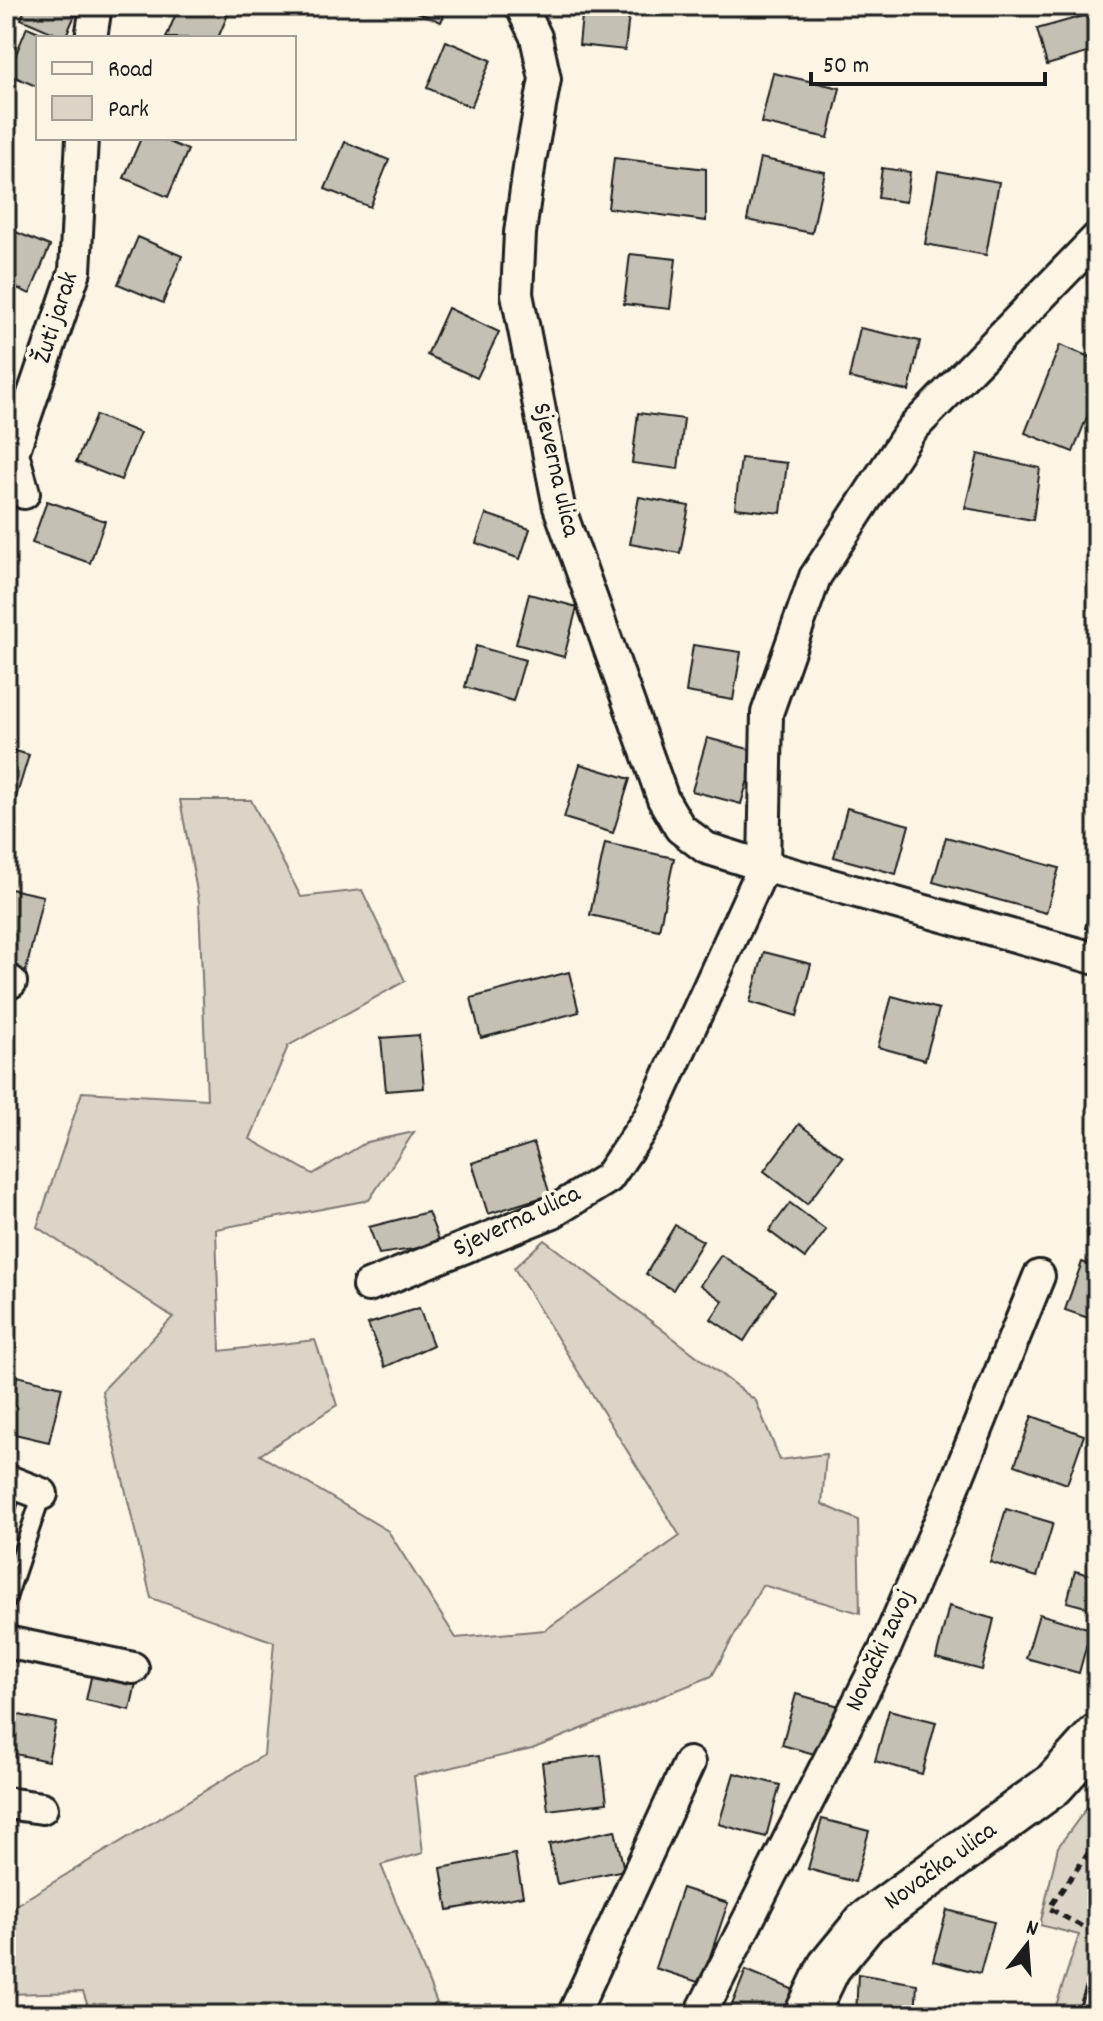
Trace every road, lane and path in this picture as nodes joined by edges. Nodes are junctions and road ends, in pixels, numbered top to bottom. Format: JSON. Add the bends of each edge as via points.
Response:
{"nodes":[{"id":1,"x":96,"y":6,"type":"edge"},
{"id":2,"x":521,"y":6,"type":"edge"},
{"id":3,"x":91,"y":36,"type":"edge"},
{"id":4,"x":82,"y":140,"type":"edge"},
{"id":5,"x":1097,"y":238,"type":"edge"},
{"id":6,"x":24,"y":493,"type":"dead end"},
{"id":7,"x":764,"y":866,"type":"junction"},
{"id":8,"x":1097,"y":959,"type":"edge"},
{"id":9,"x":1039,"y":1276,"type":"dead end"},
{"id":10,"x":368,"y":1286,"type":"dead end"},
{"id":11,"x":6,"y":1480,"type":"edge"},
{"id":12,"x":42,"y":1494,"type":"joint"},
{"id":13,"x":6,"y":1601,"type":"edge"},
{"id":14,"x":6,"y":1642,"type":"edge"},
{"id":15,"x":133,"y":1668,"type":"dead end"},
{"id":16,"x":1097,"y":1736,"type":"edge"},
{"id":17,"x":689,"y":1763,"type":"dead end"},
{"id":18,"x":6,"y":1803,"type":"edge"},
{"id":19,"x":42,"y":1808,"type":"dead end"},
{"id":20,"x":1097,"y":1841,"type":"edge"},
{"id":21,"x":1097,"y":1935,"type":"edge"},
{"id":22,"x":1097,"y":1984,"type":"edge"},
{"id":23,"x":573,"y":2015,"type":"edge"},
{"id":24,"x":700,"y":2015,"type":"edge"},
{"id":25,"x":806,"y":2015,"type":"edge"},
{"id":26,"x":1087,"y":2015,"type":"edge"}],
"edges":[{"from":1,"to":3,"type":"street"},
{"from":2,"to":7,"type":"street","name":"Sjeverna ulica","via":[[536,37],[545,79],[522,219],[517,294],[559,507],[663,799],[680,828],[706,848]]},
{"from":4,"to":6,"type":"street","name":"Žuti jarak","via":[[75,271],[13,453]]},
{"from":5,"to":7,"type":"street","name":"Sjeverna ulica","via":[[911,430],[815,577],[767,713]]},
{"from":7,"to":8,"type":"street","name":"Sjeverna ulica"},
{"from":7,"to":10,"type":"street","name":"Sjeverna ulica","via":[[649,1118],[608,1178],[553,1212]]},
{"from":9,"to":24,"type":"street","name":"Novački zavoj","via":[[884,1651]]},
{"from":11,"to":12,"type":"street"},
{"from":12,"to":13,"type":"lane"},
{"from":14,"to":15,"type":"street"},
{"from":16,"to":25,"type":"street","name":"Novačka ulica","via":[[1053,1785],[866,1922],[829,1967]]},
{"from":17,"to":23,"type":"street"},
{"from":18,"to":19,"type":"street"},
{"from":20,"to":21,"type":"path","via":[[1049,1908]]},
{"from":22,"to":26,"type":"lane"}]}
